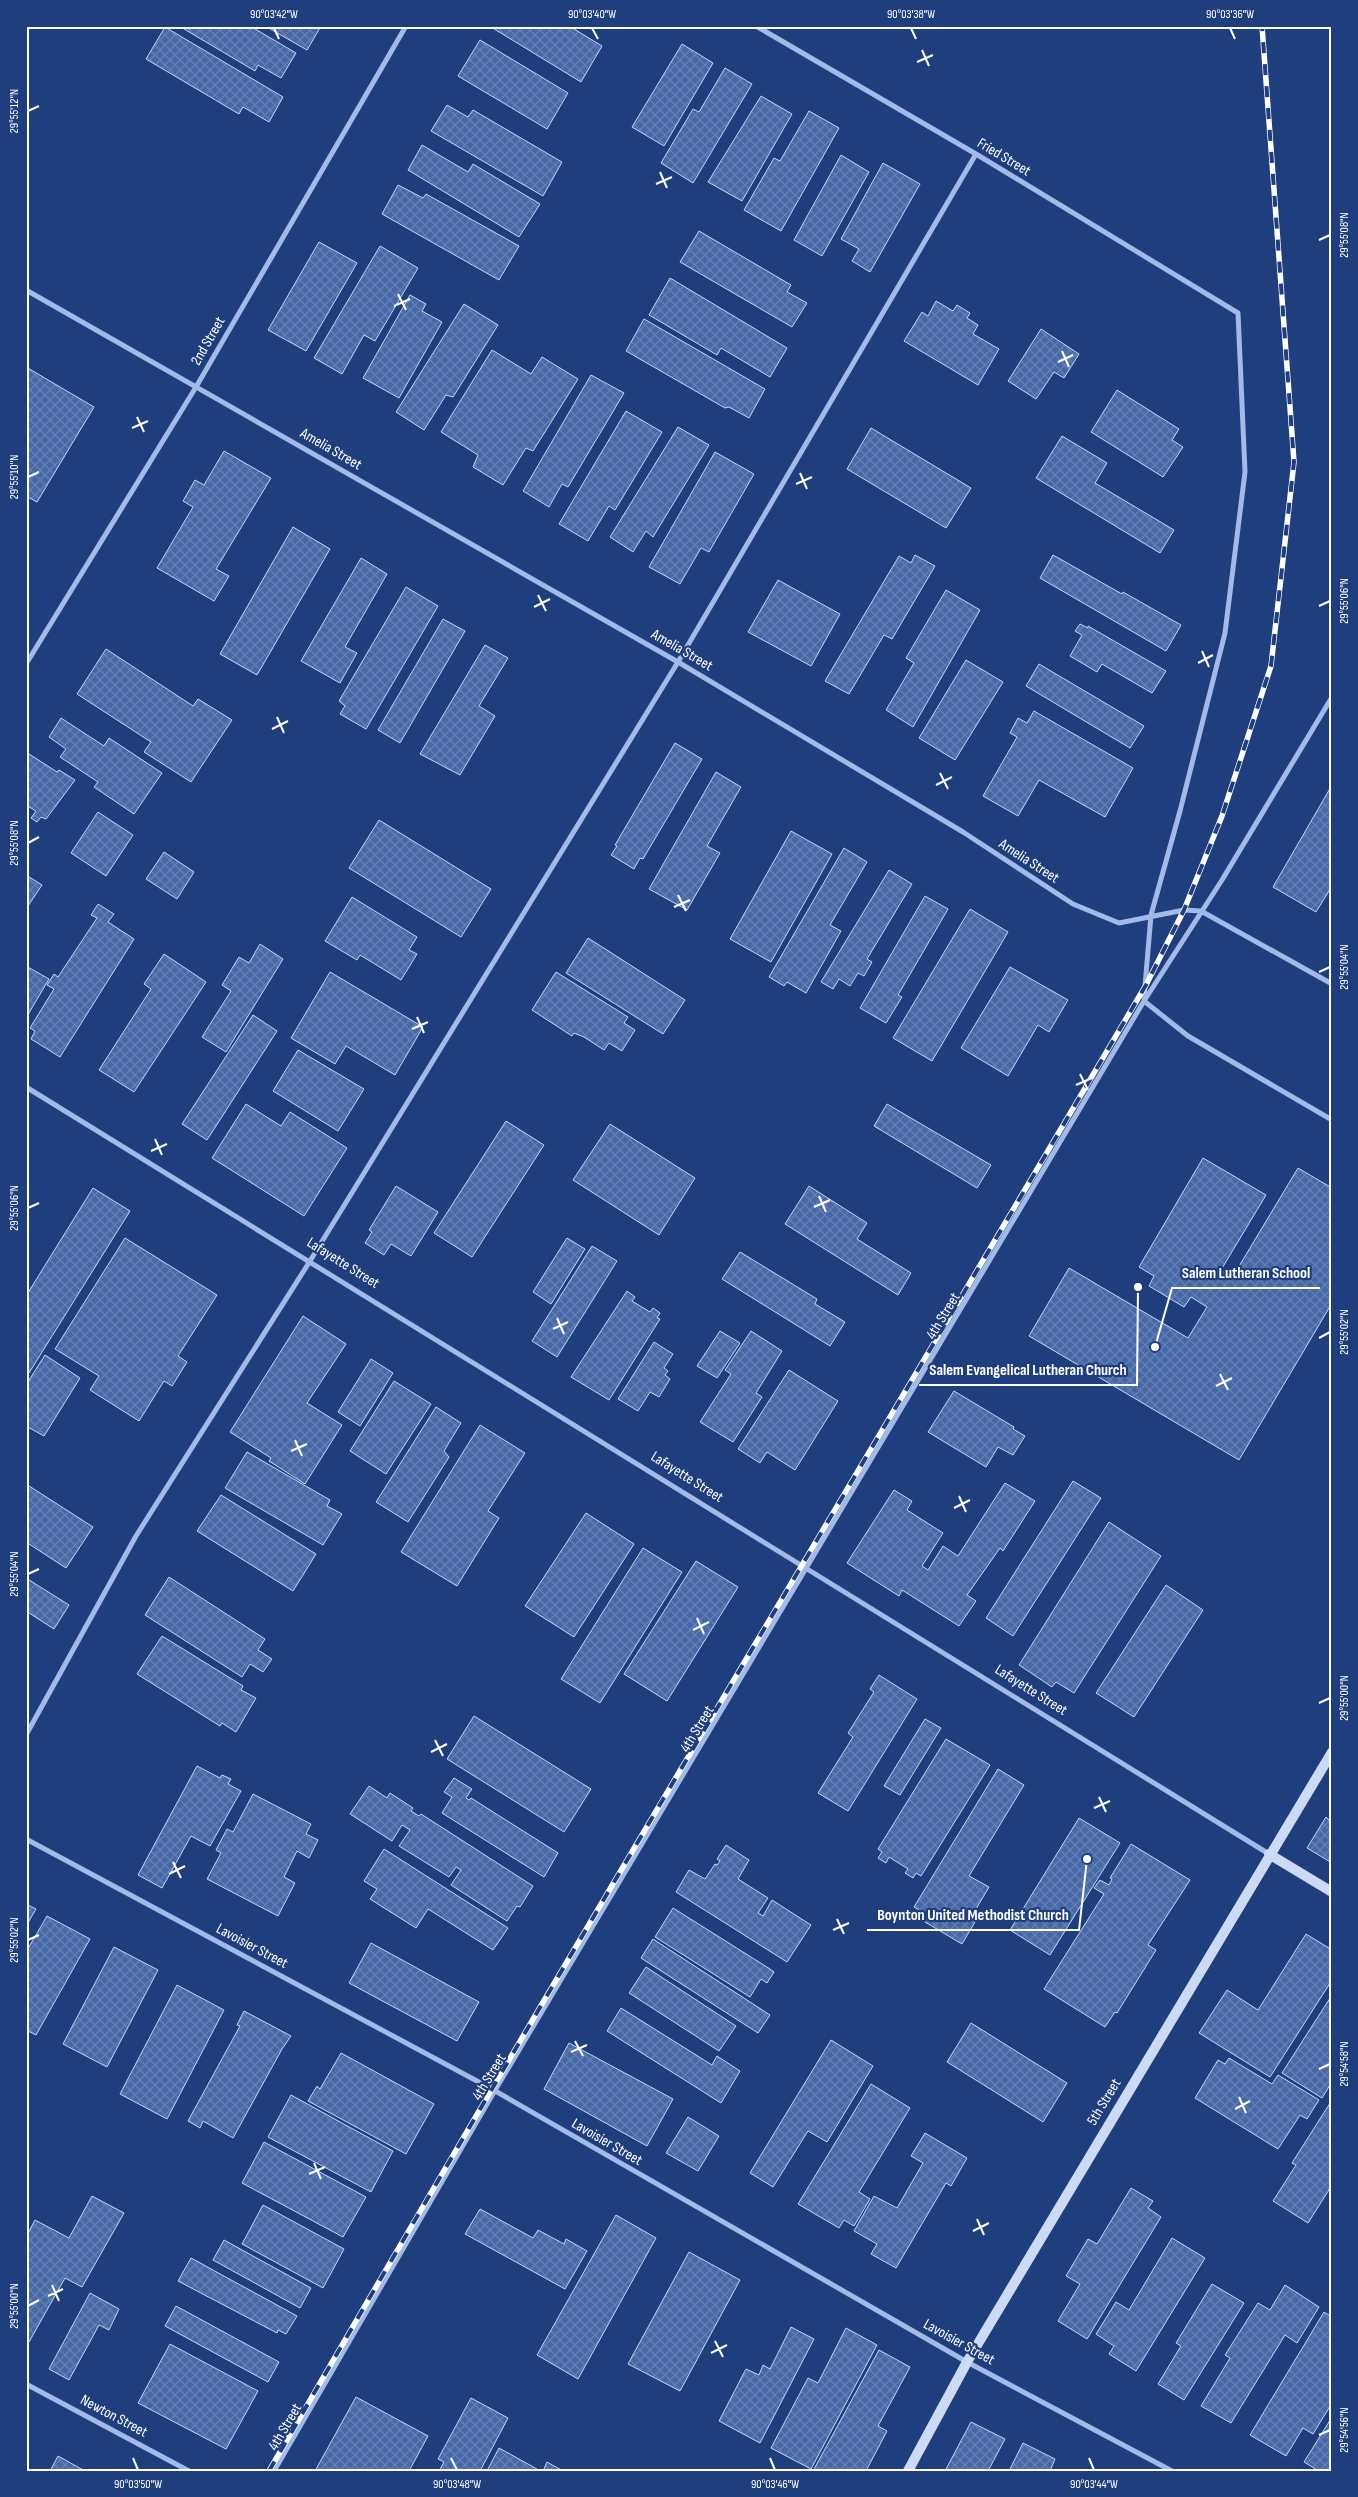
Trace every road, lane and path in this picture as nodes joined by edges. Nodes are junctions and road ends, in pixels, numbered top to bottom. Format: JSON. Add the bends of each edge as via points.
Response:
{"nodes":[{"id":1,"x":406,"y":26,"type":"edge"},
{"id":2,"x":756,"y":26,"type":"edge"},
{"id":3,"x":976,"y":154,"type":"junction"},
{"id":4,"x":26,"y":290,"type":"edge"},
{"id":5,"x":196,"y":387,"type":"junction"},
{"id":6,"x":678,"y":662,"type":"junction"},
{"id":7,"x":26,"y":664,"type":"edge"},
{"id":8,"x":1332,"y":696,"type":"edge"},
{"id":9,"x":1201,"y":911,"type":"junction"},
{"id":10,"x":1151,"y":915,"type":"junction"},
{"id":11,"x":1332,"y":984,"type":"edge"},
{"id":12,"x":1144,"y":1001,"type":"junction"},
{"id":13,"x":26,"y":1087,"type":"edge"},
{"id":14,"x":1332,"y":1120,"type":"edge"},
{"id":15,"x":310,"y":1261,"type":"junction"},
{"id":16,"x":807,"y":1569,"type":"junction"},
{"id":17,"x":26,"y":1735,"type":"edge"},
{"id":18,"x":1332,"y":1752,"type":"edge"},
{"id":19,"x":26,"y":1839,"type":"edge"},
{"id":20,"x":1269,"y":1854,"type":"junction"},
{"id":21,"x":1332,"y":1892,"type":"edge"},
{"id":22,"x":494,"y":2092,"type":"junction"},
{"id":23,"x":967,"y":2362,"type":"junction"},
{"id":24,"x":26,"y":2384,"type":"edge"},
{"id":25,"x":189,"y":2471,"type":"edge"},
{"id":26,"x":274,"y":2471,"type":"edge"},
{"id":27,"x":908,"y":2471,"type":"edge"},
{"id":28,"x":1172,"y":2471,"type":"edge"}],
"edges":[{"from":1,"to":5,"type":"street","name":"2nd Street"},
{"from":2,"to":3,"type":"street","name":"Fried Street"},
{"from":3,"to":6,"type":"street"},
{"from":3,"to":10,"type":"street","name":"Fried Street","via":[[1238,313],[1245,472],[1225,632]]},
{"from":4,"to":5,"type":"street","name":"Amelia Street"},
{"from":5,"to":6,"type":"street","name":"Amelia Street"},
{"from":5,"to":7,"type":"street","name":"2nd Street"},
{"from":6,"to":10,"type":"street","name":"Amelia Street","via":[[963,832],[1073,904],[1119,923]]},
{"from":6,"to":15,"type":"street"},
{"from":8,"to":9,"type":"street","name":"4th Street"},
{"from":9,"to":10,"type":"street","name":"Amelia Street"},
{"from":9,"to":11,"type":"street","name":"Amelia Street"},
{"from":9,"to":12,"type":"street","name":"4th Street"},
{"from":10,"to":12,"type":"street"},
{"from":12,"to":14,"type":"street","via":[[1188,1036]]},
{"from":12,"to":16,"type":"street","name":"4th Street"},
{"from":13,"to":15,"type":"street","name":"Lafayette Street"},
{"from":15,"to":16,"type":"street","name":"Lafayette Street"},
{"from":15,"to":17,"type":"street","via":[[136,1536]]},
{"from":16,"to":20,"type":"street","name":"Lafayette Street"},
{"from":16,"to":22,"type":"street","name":"4th Street"},
{"from":18,"to":20,"type":"main road","name":"5th Street"},
{"from":19,"to":22,"type":"street","name":"Lavoisier Street"},
{"from":20,"to":21,"type":"main road","name":"Lafayette Street"},
{"from":20,"to":23,"type":"main road","name":"5th Street"},
{"from":22,"to":23,"type":"street","name":"Lavoisier Street"},
{"from":22,"to":26,"type":"street","name":"4th Street"},
{"from":23,"to":27,"type":"main road","name":"5th Street"},
{"from":23,"to":28,"type":"street","name":"Lavoisier Street"},
{"from":24,"to":25,"type":"street","name":"Newton Street"}]}
